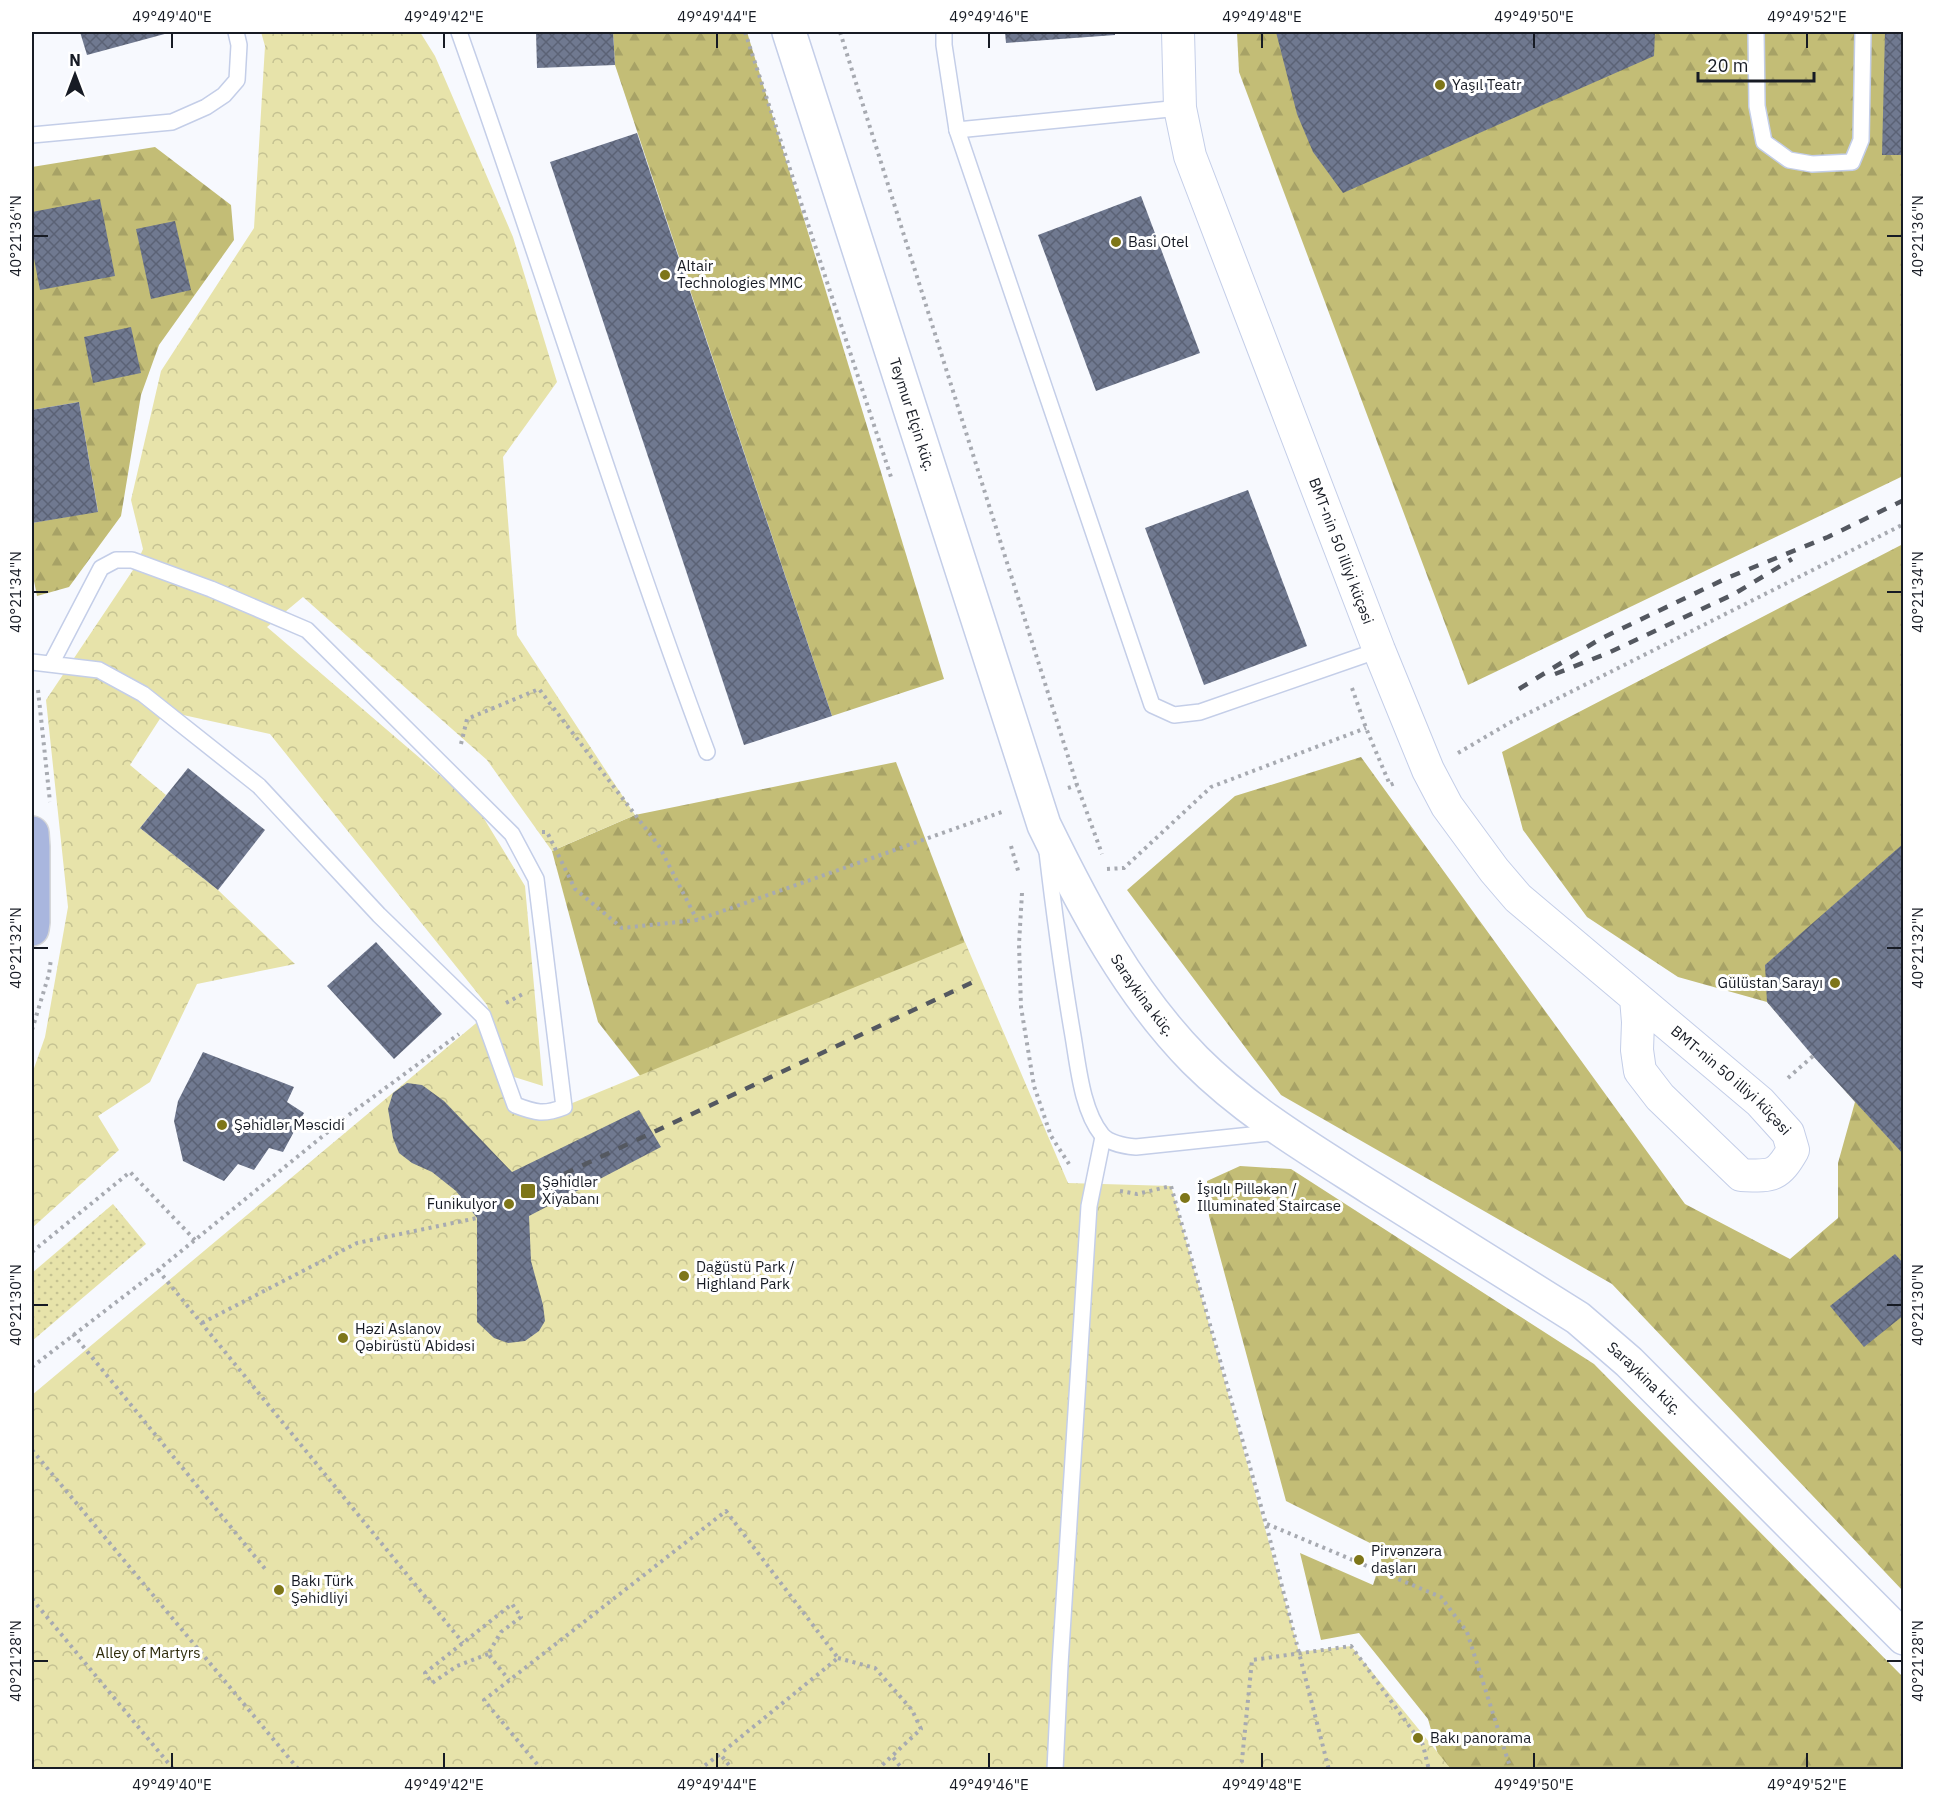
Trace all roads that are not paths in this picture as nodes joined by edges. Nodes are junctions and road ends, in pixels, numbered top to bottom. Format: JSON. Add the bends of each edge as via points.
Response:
{"nodes":[{"id":1,"x":236,"y":32,"type":"edge"},
{"id":2,"x":459,"y":32,"type":"edge"},
{"id":3,"x":789,"y":32,"type":"edge"},
{"id":4,"x":944,"y":32,"type":"edge"},
{"id":5,"x":1178,"y":32,"type":"edge"},
{"id":6,"x":1756,"y":32,"type":"edge"},
{"id":7,"x":1863,"y":32,"type":"edge"},
{"id":8,"x":1180,"y":108,"type":"junction"},
{"id":9,"x":957,"y":130,"type":"junction"},
{"id":10,"x":32,"y":135,"type":"edge"},
{"id":11,"x":1379,"y":650,"type":"junction"},
{"id":12,"x":32,"y":662,"type":"edge"},
{"id":13,"x":51,"y":664,"type":"junction"},
{"id":14,"x":707,"y":752,"type":"dead end"},
{"id":15,"x":1039,"y":812,"type":"junction"},
{"id":16,"x":32,"y":833,"type":"edge"},
{"id":17,"x":32,"y":928,"type":"edge"},
{"id":18,"x":1636,"y":998,"type":"junction"},
{"id":19,"x":1284,"y":1132,"type":"junction"},
{"id":20,"x":1103,"y":1137,"type":"junction"},
{"id":21,"x":1904,"y":1638,"type":"edge"},
{"id":22,"x":1055,"y":1770,"type":"edge"}],
"edges":[{"from":1,"to":10,"type":"lane","via":[[237,80],[206,107],[172,122]]},
{"from":2,"to":14,"type":"lane","via":[[662,633]]},
{"from":3,"to":15,"type":"street","name":"Teymur Elçin küç."},
{"from":4,"to":9,"type":"lane"},
{"from":5,"to":8,"type":"street","name":"BMT-nin 50 illiyi küçəsi"},
{"from":6,"to":7,"type":"lane","via":[[1757,106],[1764,142],[1789,160],[1812,164],[1852,162],[1861,140]]},
{"from":8,"to":9,"type":"lane"},
{"from":8,"to":11,"type":"street","name":"BMT-nin 50 illiyi küçəsi","via":[[1190,156]]},
{"from":9,"to":11,"type":"lane","via":[[1152,705],[1174,715],[1200,712]]},
{"from":11,"to":18,"type":"street","name":"BMT-nin 50 illiyi küçəsi","via":[[1428,770],[1447,806],[1494,870],[1518,898]]},
{"from":12,"to":13,"type":"lane"},
{"from":13,"to":13,"type":"lane","via":[[101,568],[116,560],[132,560],[307,630],[512,834],[536,879],[564,1107],[548,1113],[515,1106],[483,1016],[379,915],[259,786],[143,694],[99,670]]},
{"from":15,"to":19,"type":"street","name":"Saraykina küç.","via":[[1080,899],[1141,996],[1195,1059]]},
{"from":15,"to":20,"type":"lane","via":[[1077,1059],[1088,1111]]},
{"from":16,"to":17,"type":"main road"},
{"from":18,"to":18,"type":"street","name":"BMT-nin 50 illiyi küçəsi","via":[[1640,1071],[1660,1097],[1741,1175],[1767,1176],[1783,1167],[1793,1150],[1788,1133],[1760,1102]]},
{"from":19,"to":20,"type":"lane","via":[[1136,1146]]},
{"from":19,"to":21,"type":"street","name":"Saraykina küç.","via":[[1578,1318],[1629,1362]]},
{"from":20,"to":22,"type":"lane","via":[[1089,1206]]}]}
